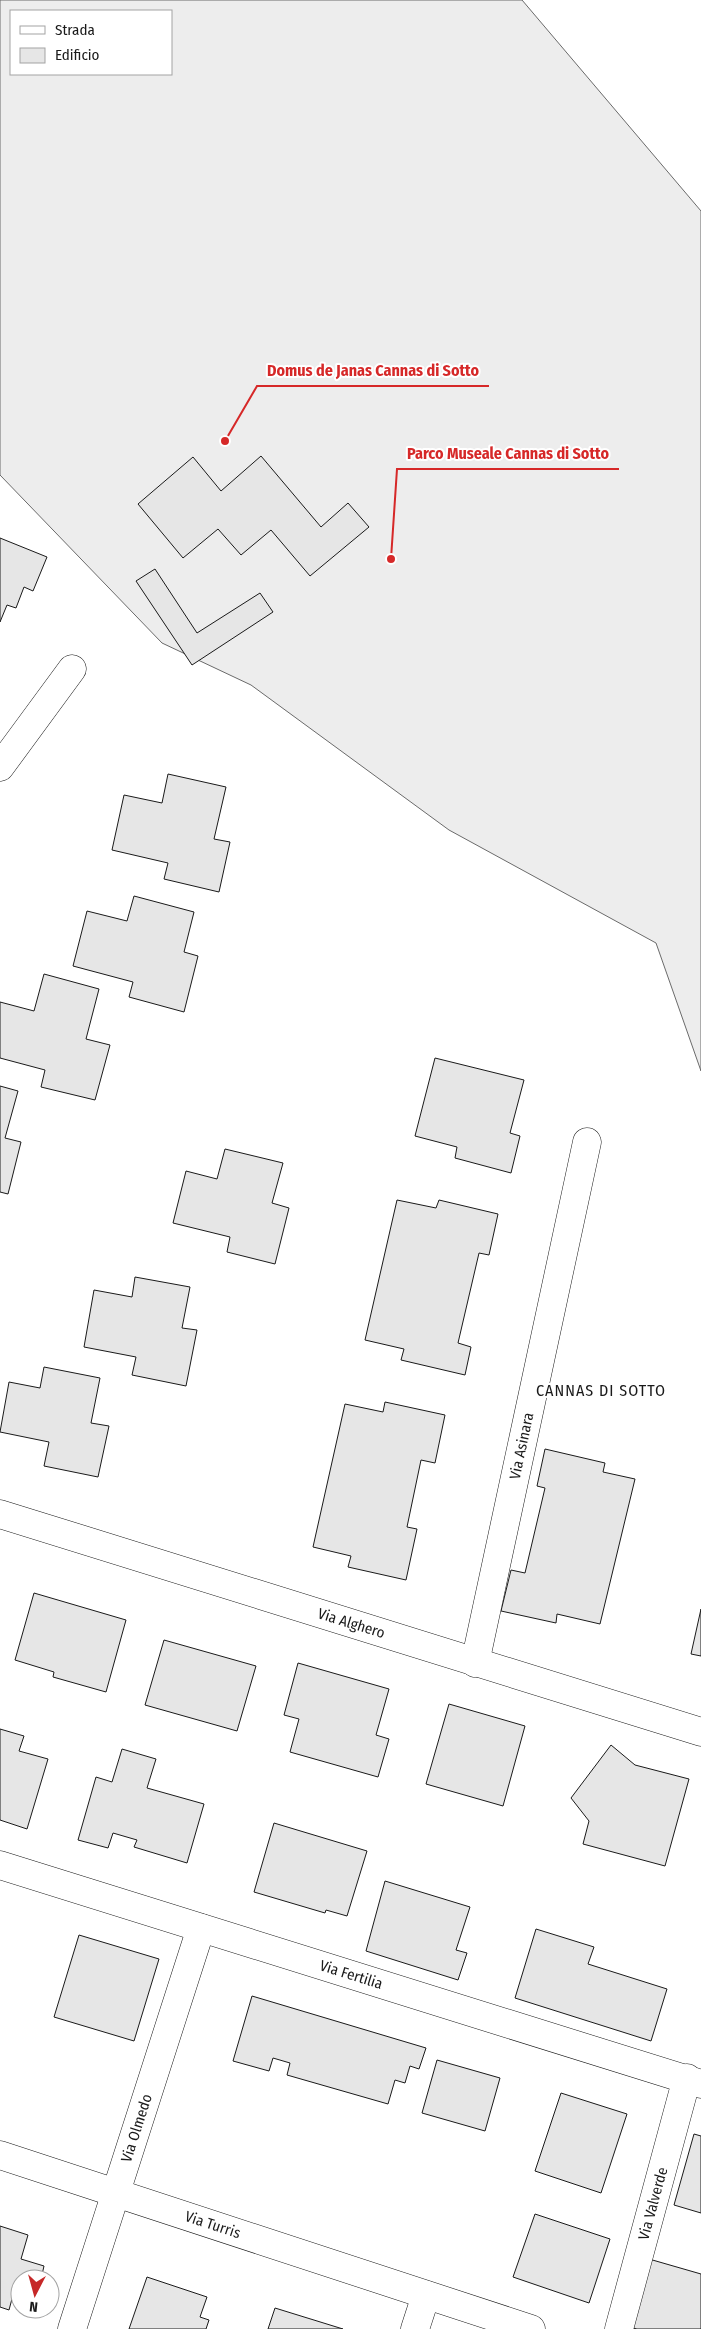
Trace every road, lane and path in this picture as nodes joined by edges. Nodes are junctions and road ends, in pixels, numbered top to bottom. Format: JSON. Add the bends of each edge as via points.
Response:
{"nodes":[{"id":1,"x":72,"y":669,"type":"dead end"},
{"id":2,"x":0,"y":768,"type":"edge"},
{"id":3,"x":587,"y":1142,"type":"dead end"},
{"id":4,"x":0,"y":1514,"type":"edge"},
{"id":5,"x":475,"y":1663,"type":"junction"},
{"id":6,"x":701,"y":1732,"type":"edge"},
{"id":7,"x":0,"y":1865,"type":"edge"},
{"id":8,"x":200,"y":1928,"type":"junction"},
{"id":9,"x":694,"y":2081,"type":"edge"},
{"id":10,"x":0,"y":2155,"type":"edge"},
{"id":11,"x":115,"y":2194,"type":"junction"},
{"id":12,"x":426,"y":2295,"type":"junction"},
{"id":13,"x":72,"y":2329,"type":"edge"},
{"id":14,"x":415,"y":2329,"type":"edge"},
{"id":15,"x":531,"y":2329,"type":"edge"},
{"id":16,"x":619,"y":2329,"type":"edge"}],
"edges":[{"from":1,"to":2,"type":"street"},
{"from":3,"to":5,"type":"street","name":"Via Asinara"},
{"from":4,"to":5,"type":"street","name":"Via Alghero"},
{"from":5,"to":6,"type":"street","name":"Via Alghero"},
{"from":7,"to":8,"type":"street","name":"Via Fertilia"},
{"from":8,"to":9,"type":"street","name":"Via Fertilia"},
{"from":8,"to":11,"type":"street","name":"Via Olmedo"},
{"from":9,"to":16,"type":"street","name":"Via Valverde"},
{"from":10,"to":11,"type":"street","name":"Via Turris"},
{"from":11,"to":12,"type":"street","name":"Via Turris"},
{"from":11,"to":13,"type":"street","name":"Via Olmedo"},
{"from":12,"to":14,"type":"street"},
{"from":12,"to":15,"type":"street","name":"Via Turris"}]}
